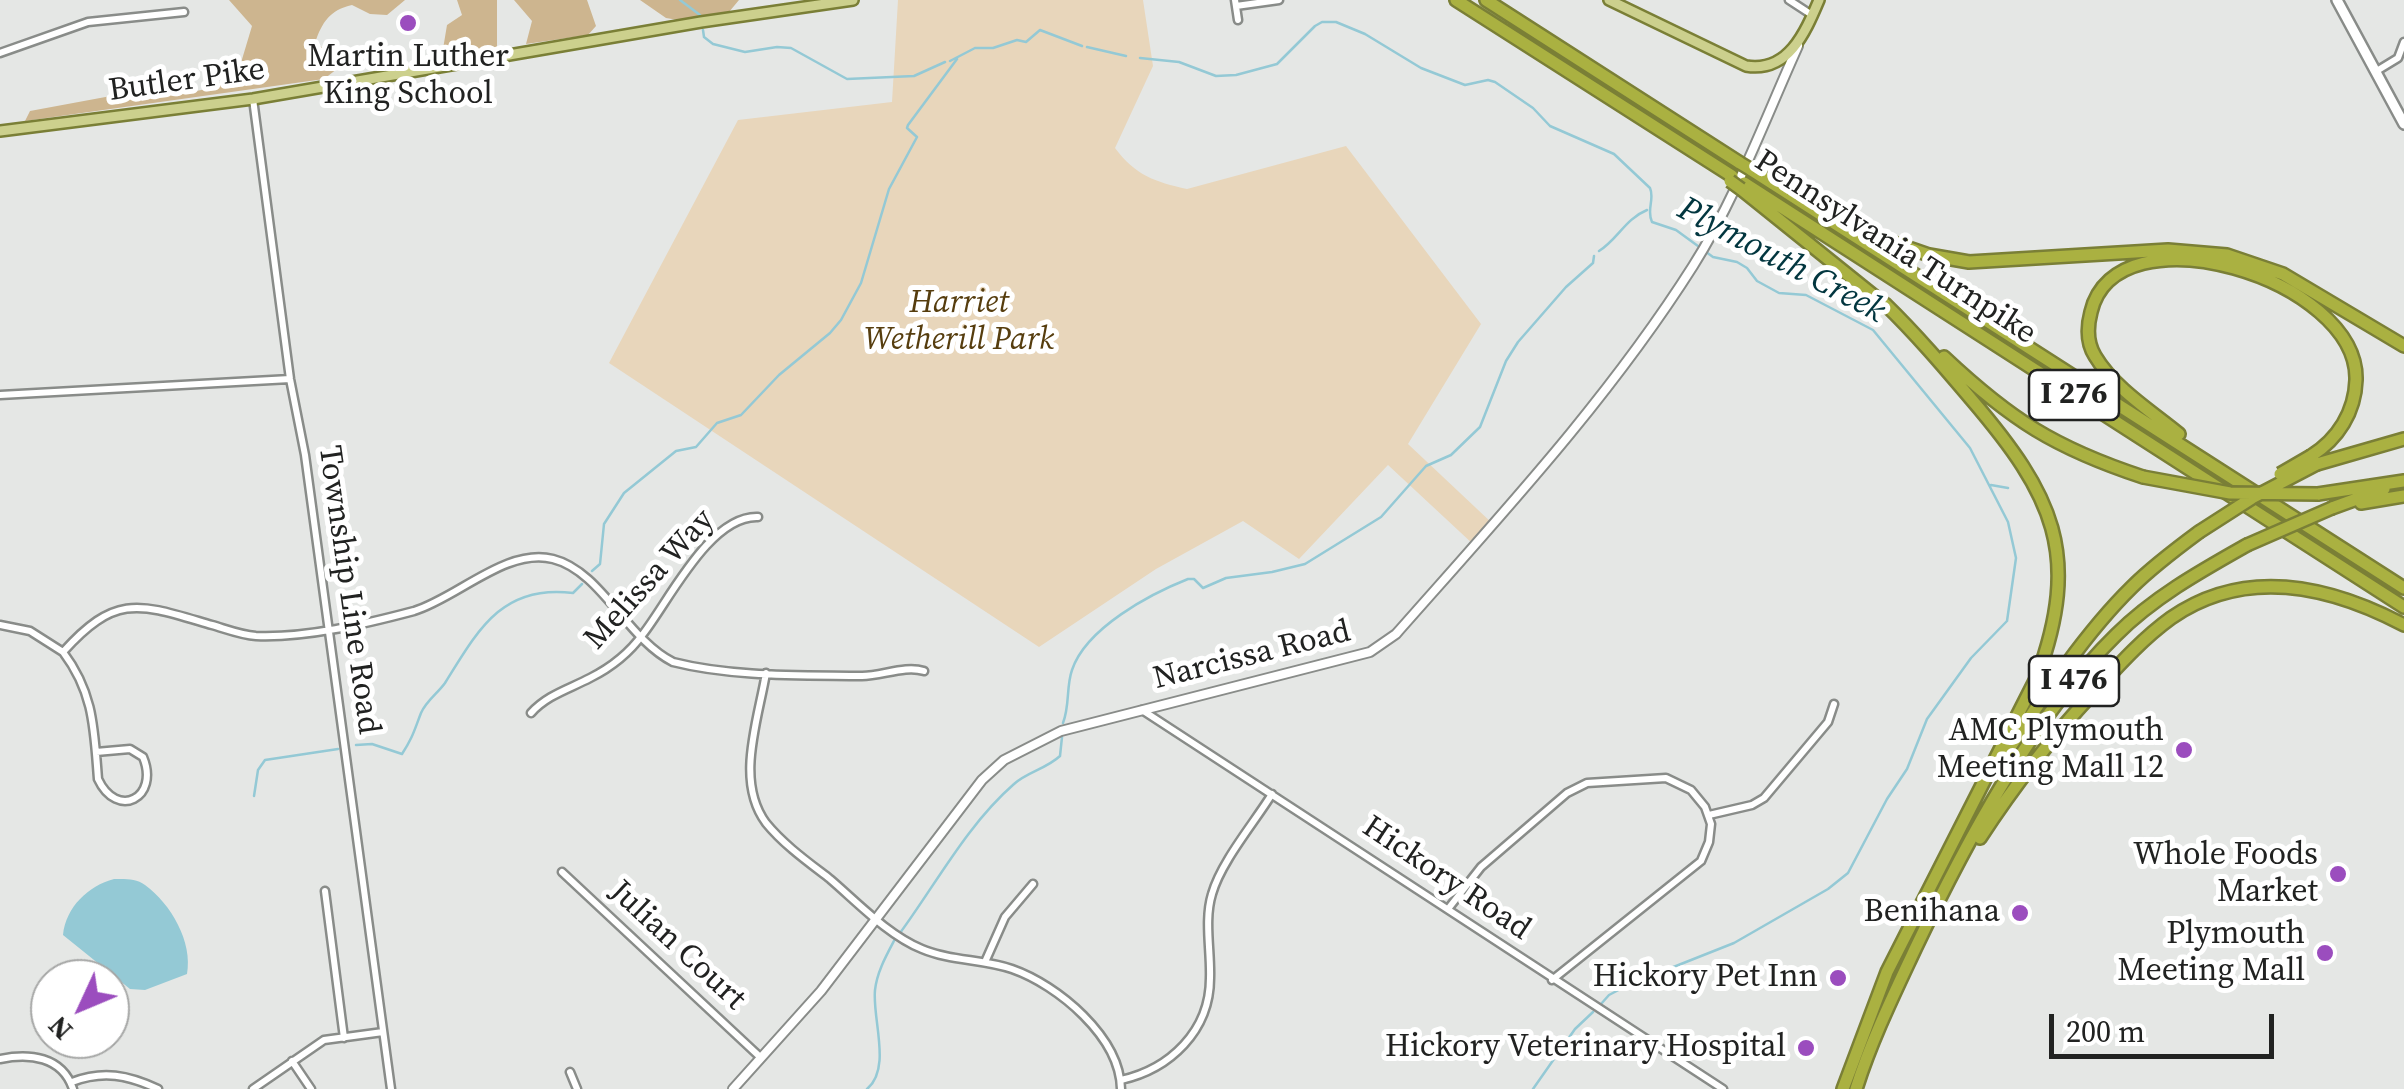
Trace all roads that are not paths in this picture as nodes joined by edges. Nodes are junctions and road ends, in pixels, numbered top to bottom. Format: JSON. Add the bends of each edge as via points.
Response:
{"nodes":[{"id":1,"x":853,"y":0,"type":"edge"},
{"id":2,"x":1278,"y":0,"type":"edge"},
{"id":3,"x":1456,"y":0,"type":"edge"},
{"id":4,"x":1486,"y":0,"type":"edge"},
{"id":5,"x":1609,"y":0,"type":"edge"},
{"id":6,"x":1790,"y":0,"type":"edge"},
{"id":7,"x":1818,"y":0,"type":"edge"},
{"id":8,"x":2338,"y":0,"type":"edge"},
{"id":9,"x":1236,"y":3,"type":"edge"},
{"id":10,"x":184,"y":12,"type":"dead end"},
{"id":11,"x":1812,"y":15,"type":"junction"},
{"id":12,"x":1238,"y":20,"type":"dead end"},
{"id":13,"x":1802,"y":37,"type":"junction"},
{"id":14,"x":2404,"y":42,"type":"edge"},
{"id":15,"x":0,"y":54,"type":"edge"},
{"id":16,"x":2375,"y":72,"type":"junction"},
{"id":17,"x":254,"y":99,"type":"junction"},
{"id":18,"x":2404,"y":124,"type":"edge"},
{"id":19,"x":0,"y":131,"type":"edge"},
{"id":20,"x":1736,"y":182,"type":"junction"},
{"id":21,"x":1835,"y":222,"type":"junction"},
{"id":22,"x":1885,"y":304,"type":"junction"},
{"id":23,"x":2404,"y":346,"type":"edge"},
{"id":24,"x":290,"y":379,"type":"junction"},
{"id":25,"x":0,"y":395,"type":"edge"},
{"id":26,"x":2404,"y":438,"type":"edge"},
{"id":27,"x":2314,"y":460,"type":"junction"},
{"id":28,"x":2217,"y":466,"type":"junction"},
{"id":29,"x":2404,"y":481,"type":"edge"},
{"id":30,"x":2404,"y":496,"type":"edge"},
{"id":31,"x":2332,"y":508,"type":"junction"},
{"id":32,"x":758,"y":518,"type":"dead end"},
{"id":33,"x":2404,"y":588,"type":"edge"},
{"id":34,"x":2404,"y":607,"type":"edge"},
{"id":35,"x":0,"y":625,"type":"edge"},
{"id":36,"x":2404,"y":626,"type":"edge"},
{"id":37,"x":328,"y":629,"type":"junction"},
{"id":38,"x":640,"y":638,"type":"junction"},
{"id":39,"x":62,"y":652,"type":"junction"},
{"id":40,"x":924,"y":671,"type":"dead end"},
{"id":41,"x":766,"y":673,"type":"junction"},
{"id":42,"x":1834,"y":704,"type":"dead end"},
{"id":43,"x":1142,"y":710,"type":"junction"},
{"id":44,"x":531,"y":713,"type":"dead end"},
{"id":45,"x":96,"y":752,"type":"junction"},
{"id":46,"x":1272,"y":794,"type":"junction"},
{"id":47,"x":1980,"y":794,"type":"junction"},
{"id":48,"x":1709,"y":815,"type":"junction"},
{"id":49,"x":562,"y":872,"type":"dead end"},
{"id":50,"x":1032,"y":884,"type":"dead end"},
{"id":51,"x":324,"y":892,"type":"dead end"},
{"id":52,"x":1448,"y":909,"type":"junction"},
{"id":53,"x":877,"y":919,"type":"junction"},
{"id":54,"x":1928,"y":922,"type":"junction"},
{"id":55,"x":985,"y":962,"type":"junction"},
{"id":56,"x":1552,"y":980,"type":"junction"},
{"id":57,"x":383,"y":1032,"type":"junction"},
{"id":58,"x":344,"y":1038,"type":"junction"},
{"id":59,"x":759,"y":1056,"type":"junction"},
{"id":60,"x":0,"y":1059,"type":"edge"},
{"id":61,"x":292,"y":1062,"type":"junction"},
{"id":62,"x":570,"y":1072,"type":"dead end"},
{"id":63,"x":1121,"y":1084,"type":"edge"},
{"id":64,"x":72,"y":1086,"type":"edge"},
{"id":65,"x":158,"y":1089,"type":"edge"},
{"id":66,"x":254,"y":1089,"type":"edge"},
{"id":67,"x":311,"y":1089,"type":"edge"},
{"id":68,"x":392,"y":1089,"type":"edge"},
{"id":69,"x":577,"y":1089,"type":"edge"},
{"id":70,"x":733,"y":1089,"type":"edge"},
{"id":71,"x":1723,"y":1089,"type":"edge"},
{"id":72,"x":1844,"y":1089,"type":"edge"},
{"id":73,"x":1856,"y":1089,"type":"edge"}],
"edges":[{"from":1,"to":17,"type":"main road","name":"Butler Pike"},
{"from":2,"to":9,"type":"street"},
{"from":3,"to":20,"type":"highway","name":"Pennsylvania Turnpike","number":"I 276"},
{"from":4,"to":21,"type":"highway","name":"Pennsylvania Turnpike","number":"I 276"},
{"from":5,"to":13,"type":"main road","via":[[1753,67],[1778,62]]},
{"from":6,"to":11,"type":"street"},
{"from":7,"to":11,"type":"main road"},
{"from":8,"to":16,"type":"main road"},
{"from":9,"to":12,"type":"street"},
{"from":10,"to":15,"type":"street","via":[[79,24]]},
{"from":11,"to":13,"type":"main road"},
{"from":13,"to":43,"type":"street","name":"Narcissa Road","via":[[1702,250],[1578,425],[1388,640],[1370,652]]},
{"from":14,"to":16,"type":"street","via":[[2398,58]]},
{"from":16,"to":18,"type":"main road"},
{"from":17,"to":19,"type":"main road","name":"Butler Pike"},
{"from":17,"to":24,"type":"street","name":"Township Line Road"},
{"from":20,"to":22,"type":"highway"},
{"from":20,"to":34,"type":"highway","name":"Pennsylvania Turnpike","number":"I 276"},
{"from":21,"to":23,"type":"highway","via":[[1969,262],[2168,250],[2228,256],[2284,274]]},
{"from":21,"to":28,"type":"highway","name":"Pennsylvania Turnpike","number":"I 276"},
{"from":22,"to":29,"type":"highway","bridge":true,"via":[[2019,422],[2143,477],[2230,493],[2318,494]]},
{"from":22,"to":47,"type":"highway","via":[[2022,462],[2042,499],[2056,552],[2052,636]]},
{"from":24,"to":25,"type":"street"},
{"from":24,"to":37,"type":"street","name":"Township Line Road"},
{"from":26,"to":27,"type":"highway"},
{"from":27,"to":28,"type":"highway","via":[[2340,430],[2354,398],[2352,358],[2332,322],[2286,290],[2228,268],[2166,261],[2122,271],[2096,296],[2088,327],[2092,349],[2116,381]]},
{"from":27,"to":47,"type":"highway","number":"I 476","bridge":true,"via":[[2247,494],[2132,586],[2049,688]]},
{"from":28,"to":33,"type":"highway","name":"Pennsylvania Turnpike","number":"I 276"},
{"from":29,"to":31,"type":"highway","number":"I 476"},
{"from":30,"to":31,"type":"highway"},
{"from":31,"to":54,"type":"highway","number":"I 476","bridge":true,"via":[[2248,544],[2148,606],[2078,675],[1993,800]]},
{"from":32,"to":38,"type":"street","name":"Melissa Way","via":[[740,520],[715,537]]},
{"from":35,"to":39,"type":"street","via":[[30,631]]},
{"from":36,"to":54,"type":"highway","via":[[2339,596],[2294,588],[2223,594],[2174,616],[2123,661],[2034,760]]},
{"from":37,"to":38,"type":"street","via":[[422,608],[512,562],[539,557],[577,569]]},
{"from":37,"to":39,"type":"street","via":[[259,636],[154,608],[119,610],[87,625]]},
{"from":37,"to":57,"type":"street","name":"Township Line Road"},
{"from":38,"to":41,"type":"street","via":[[673,662]]},
{"from":38,"to":44,"type":"street","name":"Melissa Way","via":[[604,670],[546,698]]},
{"from":39,"to":45,"type":"street","via":[[87,692]]},
{"from":40,"to":41,"type":"street"},
{"from":41,"to":53,"type":"street","via":[[750,776],[754,804],[772,830]]},
{"from":42,"to":48,"type":"street","via":[[1828,722],[1764,798]]},
{"from":43,"to":46,"type":"street","name":"Hickory Road"},
{"from":43,"to":53,"type":"street","name":"Narcissa Road","via":[[1061,731],[993,769]]},
{"from":45,"to":45,"type":"street","via":[[98,779],[108,794],[124,802],[140,795],[148,778],[143,757],[130,749]]},
{"from":46,"to":52,"type":"street","name":"Hickory Road"},
{"from":46,"to":63,"type":"street","via":[[1212,894],[1210,983],[1197,1029],[1167,1060]]},
{"from":47,"to":72,"type":"highway","number":"I 476","via":[[1887,972]]},
{"from":48,"to":52,"type":"street","via":[[1691,790],[1666,778],[1586,783],[1482,867]]},
{"from":48,"to":56,"type":"street","via":[[1709,842],[1694,868]]},
{"from":49,"to":59,"type":"street","name":"Julian Court"},
{"from":50,"to":55,"type":"street","via":[[1004,917]]},
{"from":51,"to":58,"type":"street"},
{"from":52,"to":56,"type":"street","name":"Hickory Road"},
{"from":53,"to":55,"type":"street","via":[[920,949]]},
{"from":53,"to":59,"type":"street","name":"Narcissa Road"},
{"from":54,"to":73,"type":"highway","number":"I 476"},
{"from":55,"to":63,"type":"street","via":[[1029,976],[1093,1024]]},
{"from":56,"to":71,"type":"street","name":"Hickory Road"},
{"from":57,"to":58,"type":"street"},
{"from":57,"to":68,"type":"street","name":"Township Line Road"},
{"from":58,"to":61,"type":"street","via":[[324,1040]]},
{"from":59,"to":70,"type":"street","name":"Narcissa Road"},
{"from":60,"to":64,"type":"street","via":[[35,1056]]},
{"from":61,"to":66,"type":"street"},
{"from":61,"to":67,"type":"street"},
{"from":62,"to":69,"type":"street"},
{"from":64,"to":65,"type":"street","via":[[92,1074],[110,1074]]}]}
